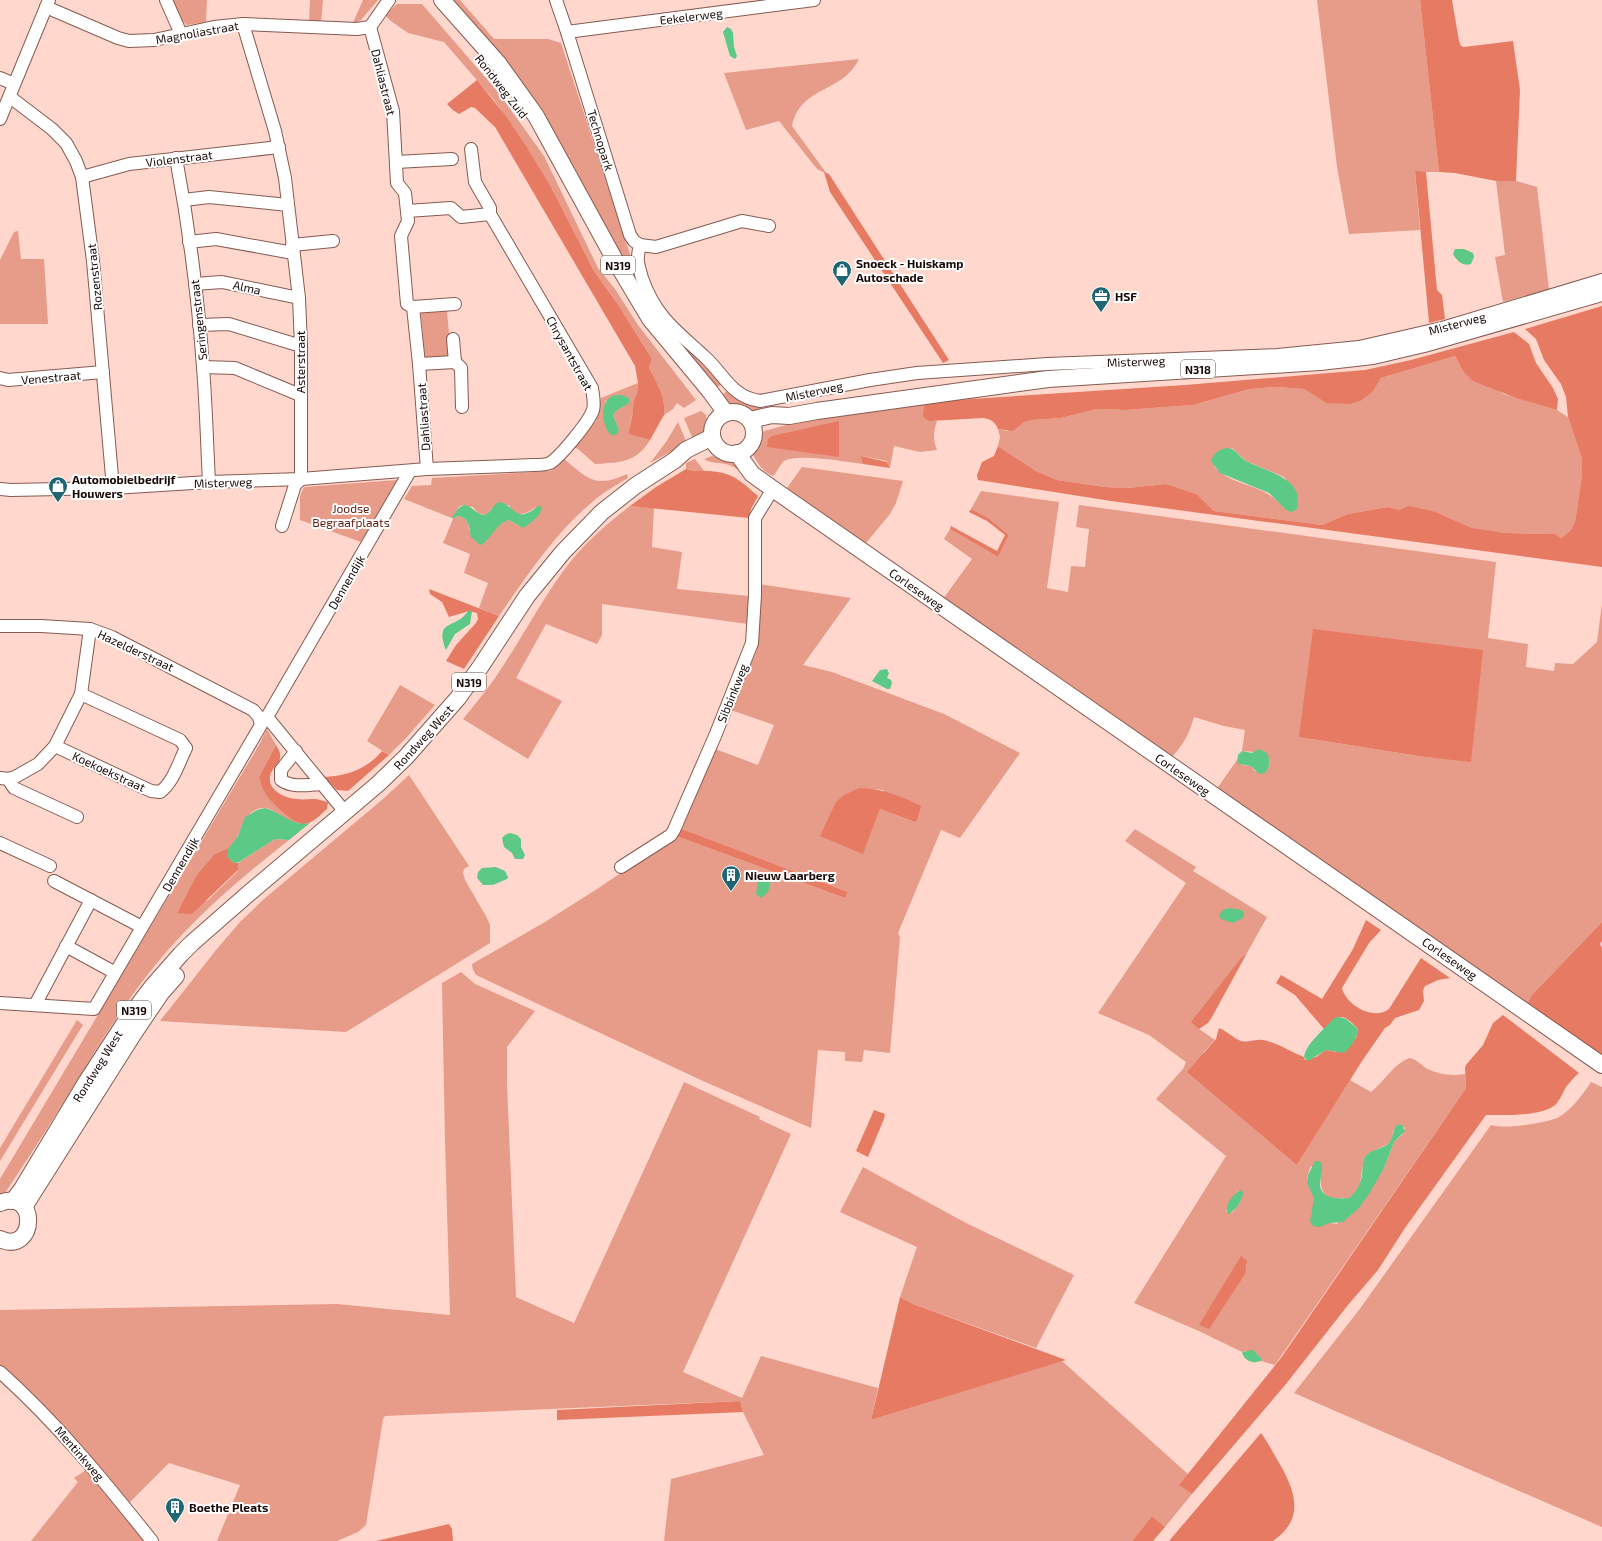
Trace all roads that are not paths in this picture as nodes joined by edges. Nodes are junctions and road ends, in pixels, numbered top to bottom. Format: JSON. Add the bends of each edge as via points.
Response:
{"nodes":[{"id":1,"x":166,"y":0,"type":"edge"},
{"id":2,"x":389,"y":0,"type":"edge"},
{"id":3,"x":429,"y":0,"type":"edge"},
{"id":4,"x":442,"y":0,"type":"edge"},
{"id":5,"x":556,"y":0,"type":"edge"},
{"id":6,"x":814,"y":0,"type":"edge"},
{"id":7,"x":48,"y":3,"type":"edge"},
{"id":8,"x":243,"y":24,"type":"junction"},
{"id":9,"x":370,"y":27,"type":"junction"},
{"id":10,"x":567,"y":32,"type":"junction"},
{"id":11,"x":181,"y":34,"type":"junction"},
{"id":12,"x":0,"y":78,"type":"edge"},
{"id":13,"x":14,"y":84,"type":"junction"},
{"id":14,"x":10,"y":97,"type":"junction"},
{"id":15,"x":0,"y":119,"type":"edge"},
{"id":16,"x":279,"y":147,"type":"junction"},
{"id":17,"x":471,"y":149,"type":"dead end"},
{"id":18,"x":176,"y":158,"type":"junction"},
{"id":19,"x":452,"y":159,"type":"dead end"},
{"id":20,"x":396,"y":162,"type":"junction"},
{"id":21,"x":568,"y":176,"type":"junction"},
{"id":22,"x":82,"y":177,"type":"junction"},
{"id":23,"x":184,"y":200,"type":"junction"},
{"id":24,"x":288,"y":205,"type":"junction"},
{"id":25,"x":407,"y":211,"type":"junction"},
{"id":26,"x":490,"y":214,"type":"junction"},
{"id":27,"x":769,"y":226,"type":"dead end"},
{"id":28,"x":333,"y":241,"type":"dead end"},
{"id":29,"x":189,"y":242,"type":"junction"},
{"id":30,"x":640,"y":245,"type":"junction"},
{"id":31,"x":293,"y":249,"type":"junction"},
{"id":32,"x":1602,"y":280,"type":"edge"},
{"id":33,"x":195,"y":284,"type":"junction"},
{"id":34,"x":1602,"y":293,"type":"edge"},
{"id":35,"x":299,"y":298,"type":"junction"},
{"id":36,"x":454,"y":304,"type":"dead end"},
{"id":37,"x":413,"y":307,"type":"junction"},
{"id":38,"x":199,"y":325,"type":"junction"},
{"id":39,"x":453,"y":339,"type":"dead end"},
{"id":40,"x":301,"y":346,"type":"junction"},
{"id":41,"x":455,"y":362,"type":"junction"},
{"id":42,"x":420,"y":364,"type":"junction"},
{"id":43,"x":203,"y":367,"type":"junction"},
{"id":44,"x":103,"y":372,"type":"junction"},
{"id":45,"x":0,"y":378,"type":"edge"},
{"id":46,"x":300,"y":395,"type":"junction"},
{"id":47,"x":462,"y":407,"type":"dead end"},
{"id":48,"x":721,"y":416,"type":"junction"},
{"id":49,"x":752,"y":426,"type":"junction"},
{"id":50,"x":715,"y":442,"type":"junction"},
{"id":51,"x":741,"y":451,"type":"junction"},
{"id":52,"x":427,"y":470,"type":"junction"},
{"id":53,"x":410,"y":471,"type":"junction"},
{"id":54,"x":301,"y":479,"type":"junction"},
{"id":55,"x":209,"y":482,"type":"junction"},
{"id":56,"x":769,"y":486,"type":"junction"},
{"id":57,"x":0,"y":488,"type":"edge"},
{"id":58,"x":113,"y":488,"type":"junction"},
{"id":59,"x":282,"y":526,"type":"dead end"},
{"id":60,"x":0,"y":626,"type":"edge"},
{"id":61,"x":90,"y":629,"type":"junction"},
{"id":62,"x":81,"y":694,"type":"junction"},
{"id":63,"x":259,"y":717,"type":"joint"},
{"id":64,"x":55,"y":746,"type":"junction"},
{"id":65,"x":296,"y":751,"type":"junction"},
{"id":66,"x":4,"y":779,"type":"edge"},
{"id":67,"x":322,"y":784,"type":"junction"},
{"id":68,"x":345,"y":812,"type":"junction"},
{"id":69,"x":77,"y":817,"type":"dead end"},
{"id":70,"x":0,"y":843,"type":"edge"},
{"id":71,"x":50,"y":866,"type":"dead end"},
{"id":72,"x":621,"y":867,"type":"dead end"},
{"id":73,"x":54,"y":881,"type":"dead end"},
{"id":74,"x":90,"y":900,"type":"junction"},
{"id":75,"x":142,"y":927,"type":"junction"},
{"id":76,"x":66,"y":946,"type":"junction"},
{"id":77,"x":110,"y":970,"type":"dead end"},
{"id":78,"x":0,"y":1003,"type":"edge"},
{"id":79,"x":35,"y":1005,"type":"junction"},
{"id":80,"x":1602,"y":1065,"type":"edge"},
{"id":81,"x":13,"y":1204,"type":"edge"},
{"id":82,"x":1,"y":1241,"type":"edge"},
{"id":83,"x":0,"y":1372,"type":"edge"},
{"id":84,"x":152,"y":1541,"type":"edge"}],
"edges":[{"from":1,"to":11,"type":"street"},
{"from":2,"to":9,"type":"street"},
{"from":3,"to":21,"type":"main road","name":"Rondweg Zuid","number":"N319","via":[[491,69]]},
{"from":4,"to":21,"type":"main road","name":"Rondweg Zuid","number":"N319","via":[[498,63],[536,116]]},
{"from":5,"to":10,"type":"street","name":"Technopark"},
{"from":6,"to":10,"type":"street","name":"Eekelerweg"},
{"from":7,"to":11,"type":"street","name":"Magnoliastraat","via":[[129,42]]},
{"from":7,"to":13,"type":"street"},
{"from":8,"to":9,"type":"street","name":"Magnoliastraat","via":[[357,30]]},
{"from":8,"to":11,"type":"street","name":"Magnoliastraat"},
{"from":8,"to":16,"type":"street","name":"Asterstraat"},
{"from":9,"to":20,"type":"street","name":"Dahliastraat","via":[[393,111]]},
{"from":10,"to":30,"type":"street","name":"Technopark","via":[[630,235]]},
{"from":12,"to":13,"type":"street"},
{"from":13,"to":14,"type":"street"},
{"from":14,"to":15,"type":"street"},
{"from":14,"to":22,"type":"street","name":"Rozenstraat","via":[[66,143]]},
{"from":16,"to":18,"type":"street","name":"Violenstraat"},
{"from":16,"to":24,"type":"street","name":"Asterstraat"},
{"from":17,"to":26,"type":"street","name":"Chrysantstraat","via":[[475,182],[490,208]]},
{"from":18,"to":22,"type":"street","name":"Violenstraat","via":[[129,164]]},
{"from":18,"to":23,"type":"street","name":"Seringenstraat"},
{"from":19,"to":20,"type":"street"},
{"from":20,"to":25,"type":"street","name":"Dahliastraat","via":[[397,183],[405,193]]},
{"from":21,"to":48,"type":"main road","name":"Rondweg Zuid","number":"N319","via":[[650,319],[709,390]]},
{"from":22,"to":44,"type":"street","name":"Rozenstraat"},
{"from":23,"to":24,"type":"street","via":[[209,197]]},
{"from":23,"to":29,"type":"street","name":"Seringenstraat"},
{"from":24,"to":31,"type":"street","name":"Asterstraat"},
{"from":25,"to":26,"type":"street","via":[[451,208],[461,216]]},
{"from":25,"to":37,"type":"street","name":"Dahliastraat","via":[[408,221],[401,236],[407,304]]},
{"from":26,"to":52,"type":"street","name":"Chrysantstraat","via":[[592,388],[593,410],[558,457],[549,463],[534,466]]},
{"from":27,"to":30,"type":"street","via":[[742,221],[656,247]]},
{"from":28,"to":31,"type":"street"},
{"from":29,"to":31,"type":"street","via":[[216,239]]},
{"from":29,"to":33,"type":"street","name":"Seringenstraat"},
{"from":30,"to":32,"type":"street","name":"Misterweg","via":[[636,259],[648,293],[662,317],[707,359],[738,393],[760,402],[917,373],[1047,364],[1278,355],[1359,347],[1457,324]]},
{"from":31,"to":35,"type":"street","name":"Asterstraat"},
{"from":33,"to":35,"type":"street","name":"Alma","via":[[222,282]]},
{"from":33,"to":38,"type":"street","name":"Seringenstraat"},
{"from":34,"to":49,"type":"main road","name":"Misterweg","number":"N318","via":[[1373,356],[1320,362],[1048,379],[817,411],[789,416],[774,425]]},
{"from":35,"to":40,"type":"street","name":"Asterstraat"},
{"from":36,"to":37,"type":"street"},
{"from":37,"to":42,"type":"street","name":"Dahliastraat"},
{"from":38,"to":40,"type":"street","via":[[229,324]]},
{"from":38,"to":43,"type":"street","name":"Seringenstraat"},
{"from":39,"to":41,"type":"street"},
{"from":40,"to":46,"type":"street","name":"Asterstraat"},
{"from":41,"to":42,"type":"street"},
{"from":41,"to":47,"type":"street","via":[[461,368]]},
{"from":42,"to":52,"type":"street","name":"Dahliastraat"},
{"from":43,"to":46,"type":"street","via":[[235,368]]},
{"from":43,"to":55,"type":"street","name":"Seringenstraat"},
{"from":44,"to":45,"type":"street","name":"Venestraat","via":[[8,380]]},
{"from":44,"to":58,"type":"street","name":"Rozenstraat"},
{"from":46,"to":54,"type":"street","name":"Asterstraat"},
{"from":48,"to":49,"type":"main road","via":[[732,412],[739,413]]},
{"from":48,"to":50,"type":"main road","via":[[712,427]]},
{"from":49,"to":51,"type":"main road","via":[[750,444]]},
{"from":50,"to":51,"type":"main road","via":[[730,454]]},
{"from":50,"to":68,"type":"main road","name":"Rondweg West","number":"N319","via":[[689,460],[675,460],[635,486],[602,512],[563,552],[527,596],[481,666],[438,722],[406,757]]},
{"from":51,"to":56,"type":"main road","name":"Corleseweg"},
{"from":52,"to":53,"type":"street","name":"Misterweg"},
{"from":53,"to":54,"type":"street","name":"Misterweg"},
{"from":53,"to":65,"type":"street","name":"Dennendijk","via":[[268,717]]},
{"from":54,"to":55,"type":"street","name":"Misterweg"},
{"from":54,"to":59,"type":"street","via":[[295,485]]},
{"from":55,"to":58,"type":"street","name":"Misterweg"},
{"from":56,"to":72,"type":"street","name":"Sibbinkweg","via":[[755,518],[752,643],[730,700],[671,835]]},
{"from":56,"to":80,"type":"main road","name":"Corleseweg"},
{"from":57,"to":58,"type":"street","name":"Misterweg"},
{"from":60,"to":61,"type":"street","name":"Hazelderstraat"},
{"from":61,"to":62,"type":"street"},
{"from":61,"to":63,"type":"street","name":"Hazelderstraat","via":[[112,636],[170,666],[253,710]]},
{"from":62,"to":64,"type":"street"},
{"from":62,"to":64,"type":"street","name":"Koekoekstraat","via":[[180,740],[186,748],[170,782],[160,792],[151,791]]},
{"from":63,"to":75,"type":"street","name":"Dennendijk","via":[[261,725]]},
{"from":64,"to":66,"type":"street","via":[[38,764],[15,777]]},
{"from":65,"to":67,"type":"street","name":"Dennendijk"},
{"from":65,"to":67,"type":"street","via":[[281,770],[281,780],[287,784]]},
{"from":66,"to":69,"type":"street","via":[[14,788]]},
{"from":67,"to":68,"type":"street","name":"Dennendijk"},
{"from":68,"to":81,"type":"main road","name":"Rondweg West","number":"N319","via":[[192,943],[152,988],[124,1024],[87,1081]]},
{"from":70,"to":71,"type":"street"},
{"from":73,"to":74,"type":"street"},
{"from":74,"to":75,"type":"street"},
{"from":74,"to":76,"type":"street"},
{"from":75,"to":79,"type":"street","name":"Dennendijk","via":[[94,1009]]},
{"from":76,"to":77,"type":"street"},
{"from":76,"to":79,"type":"street"},
{"from":78,"to":79,"type":"street"},
{"from":81,"to":82,"type":"main road","number":"N319","via":[[29,1219],[26,1232],[16,1240]]},
{"from":83,"to":84,"type":"street","name":"Mentinkweg","via":[[52,1422]]}]}
